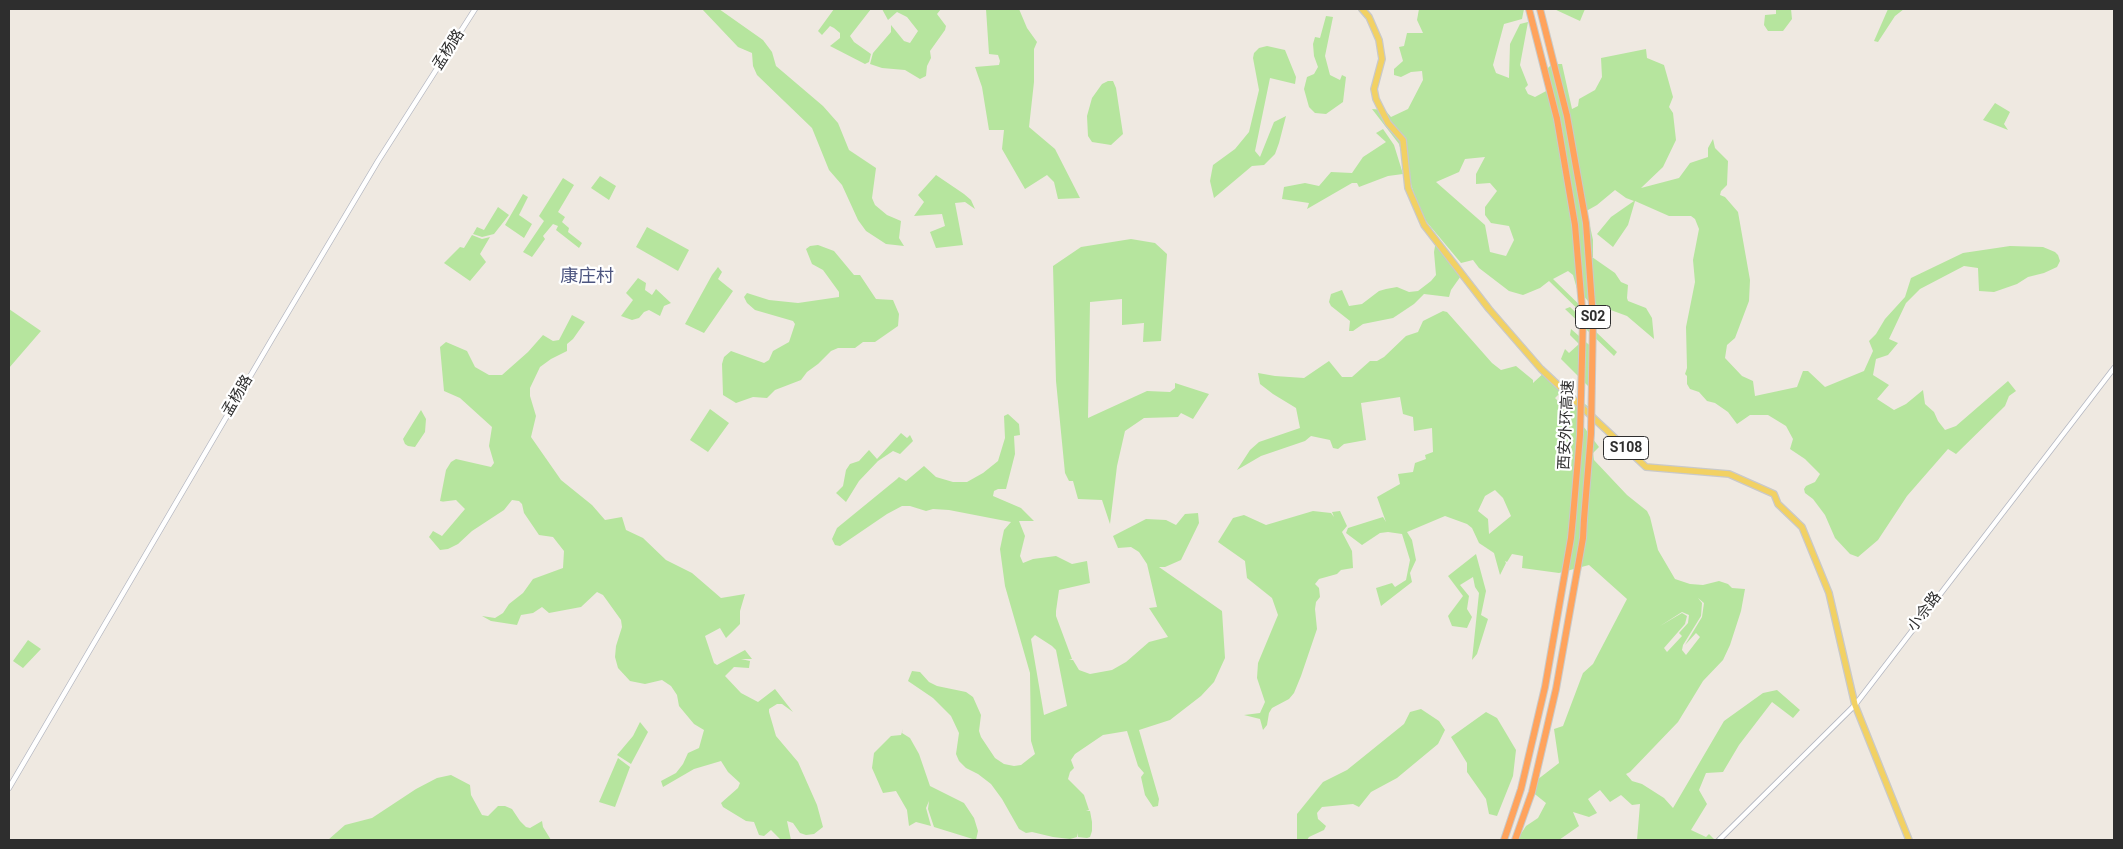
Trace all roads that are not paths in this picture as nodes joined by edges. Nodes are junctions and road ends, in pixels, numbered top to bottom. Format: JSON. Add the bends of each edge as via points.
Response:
{"nodes":[{"id":1,"x":476,"y":9,"type":"edge"},
{"id":2,"x":1362,"y":9,"type":"edge"},
{"id":3,"x":1529,"y":9,"type":"edge"},
{"id":4,"x":1540,"y":9,"type":"edge"},
{"id":5,"x":2114,"y":368,"type":"edge"},
{"id":6,"x":1855,"y":705,"type":"junction"},
{"id":7,"x":9,"y":788,"type":"edge"},
{"id":8,"x":1504,"y":840,"type":"edge"},
{"id":9,"x":1515,"y":840,"type":"edge"},
{"id":10,"x":1719,"y":840,"type":"edge"},
{"id":11,"x":1909,"y":840,"type":"edge"}],
"edges":[{"from":1,"to":7,"type":"street","name":"孟杨路","via":[[378,161]]},
{"from":2,"to":6,"type":"main road","number":"S108","via":[[1379,40],[1382,59],[1374,89],[1376,100],[1388,123],[1403,140],[1408,188],[1424,225],[1542,369],[1646,467],[1729,474],[1774,494],[1778,504],[1802,527],[1829,593]]},
{"from":3,"to":8,"type":"highway","name":"西安外环高速","number":"S02","bridge":true,"via":[[1557,119],[1575,225],[1583,319],[1580,435],[1572,538],[1545,687],[1521,789]]},
{"from":4,"to":9,"type":"highway","name":"西安外环高速","number":"S02","bridge":true,"via":[[1567,116],[1586,223],[1593,318],[1591,434],[1582,538],[1556,689],[1532,792]]},
{"from":5,"to":6,"type":"street","name":"小佘路"},
{"from":6,"to":10,"type":"street","name":"小佘路"},
{"from":6,"to":11,"type":"main road","number":"S108"}]}
